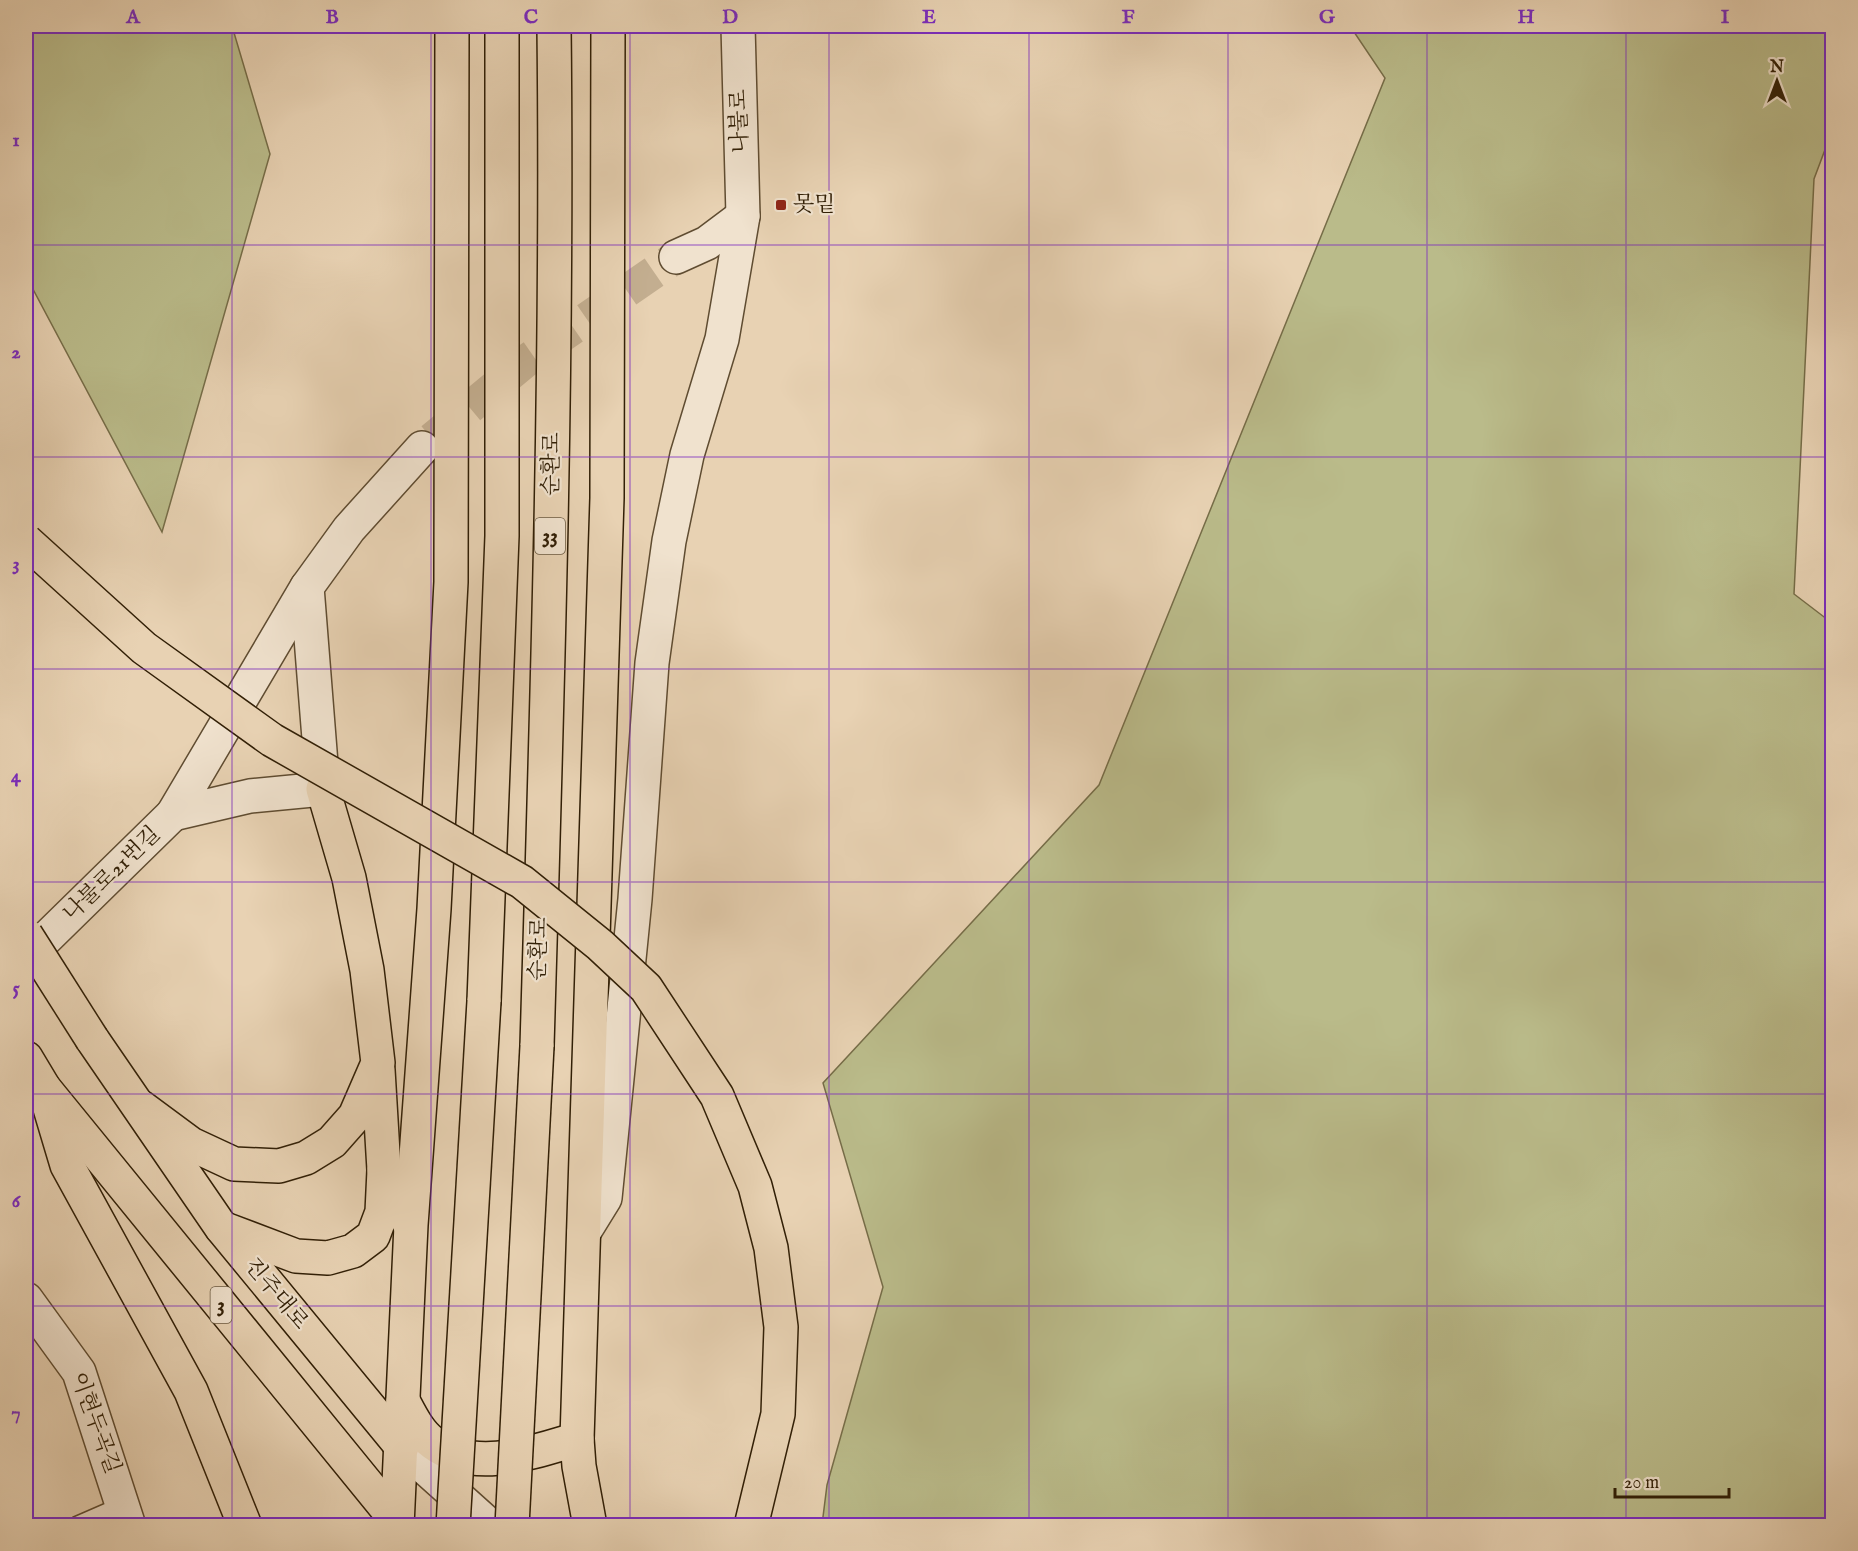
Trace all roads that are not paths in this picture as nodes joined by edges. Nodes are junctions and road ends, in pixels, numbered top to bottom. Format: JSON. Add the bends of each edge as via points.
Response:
{"nodes":[{"id":1,"x":452,"y":26,"type":"edge"},
{"id":2,"x":502,"y":26,"type":"edge"},
{"id":3,"x":554,"y":26,"type":"edge"},
{"id":4,"x":608,"y":26,"type":"edge"},
{"id":5,"x":738,"y":26,"type":"edge"},
{"id":6,"x":743,"y":216,"type":"junction"},
{"id":7,"x":676,"y":257,"type":"tunnel mouth"},
{"id":8,"x":422,"y":448,"type":"tunnel mouth"},
{"id":9,"x":26,"y":541,"type":"edge"},
{"id":10,"x":307,"y":587,"type":"junction"},
{"id":11,"x":323,"y":789,"type":"junction"},
{"id":12,"x":173,"y":814,"type":"junction"},
{"id":13,"x":26,"y":934,"type":"edge"},
{"id":14,"x":26,"y":958,"type":"edge"},
{"id":15,"x":26,"y":1058,"type":"edge"},
{"id":16,"x":378,"y":1063,"type":"junction"},
{"id":17,"x":44,"y":1088,"type":"junction"},
{"id":18,"x":141,"y":1107,"type":"junction"},
{"id":19,"x":384,"y":1170,"type":"junction"},
{"id":20,"x":411,"y":1225,"type":"junction"},
{"id":21,"x":221,"y":1227,"type":"junction"},
{"id":22,"x":584,"y":1232,"type":"junction"},
{"id":23,"x":26,"y":1299,"type":"edge"},
{"id":24,"x":403,"y":1401,"type":"junction"},
{"id":25,"x":577,"y":1438,"type":"junction"},
{"id":26,"x":402,"y":1447,"type":"junction"},
{"id":27,"x":126,"y":1516,"type":"edge"},
{"id":28,"x":399,"y":1524,"type":"edge"},
{"id":29,"x":77,"y":1526,"type":"edge"},
{"id":30,"x":245,"y":1526,"type":"edge"},
{"id":31,"x":453,"y":1526,"type":"edge"},
{"id":32,"x":490,"y":1526,"type":"edge"},
{"id":33,"x":512,"y":1526,"type":"edge"},
{"id":34,"x":590,"y":1526,"type":"edge"},
{"id":35,"x":751,"y":1526,"type":"edge"}],
"edges":[{"from":1,"to":20,"type":"main road","via":[[451,582],[435,909]]},
{"from":2,"to":31,"type":"main road","number":"33","bridge":true,"via":[[502,536],[484,1001]]},
{"from":3,"to":33,"type":"main road","name":"순환로","number":"33","bridge":true,"via":[[556,189],[549,611],[537,1046]]},
{"from":4,"to":22,"type":"main road","via":[[607,498]]},
{"from":5,"to":6,"type":"street","name":"나불로"},
{"from":6,"to":7,"type":"street","via":[[707,243]]},
{"from":6,"to":22,"type":"street","name":"나불로","via":[[722,339],[687,455],[669,542],[652,663],[635,898],[605,1198]]},
{"from":8,"to":10,"type":"street","name":"나불로21번길","via":[[349,529]]},
{"from":9,"to":35,"type":"main road","bridge":true,"via":[[144,648],[272,740],[522,882],[646,988],[717,1096],[755,1186],[771,1248],[781,1327],[778,1414]]},
{"from":10,"to":11,"type":"street"},
{"from":10,"to":12,"type":"street","name":"나불로21번길"},
{"from":11,"to":12,"type":"street","via":[[250,796]]},
{"from":11,"to":16,"type":"main road","via":[[349,878],[367,970]]},
{"from":12,"to":14,"type":"street","name":"나불로21번길"},
{"from":13,"to":18,"type":"main road","name":"진주대로","number":"3","bridge":true,"via":[[92,1039]]},
{"from":15,"to":17,"type":"main road","number":"3"},
{"from":16,"to":18,"type":"main road","via":[[355,1116],[332,1142],[306,1158],[279,1166],[234,1164],[191,1144]]},
{"from":16,"to":19,"type":"main road"},
{"from":17,"to":28,"type":"main road","number":"3"},
{"from":17,"to":30,"type":"main road","via":[[67,1165],[191,1391]]},
{"from":18,"to":21,"type":"main road","name":"진주대로","number":"3"},
{"from":19,"to":20,"type":"main road"},
{"from":19,"to":21,"type":"main road","via":[[382,1212],[373,1236],[353,1251],[328,1258],[296,1256]]},
{"from":20,"to":24,"type":"main road"},
{"from":21,"to":26,"type":"main road","name":"진주대로","number":"3"},
{"from":22,"to":25,"type":"main road"},
{"from":23,"to":27,"type":"street","name":"이현두곡길","via":[[80,1372]]},
{"from":24,"to":25,"type":"main road","via":[[419,1429],[434,1444],[462,1457],[489,1459],[531,1453]]},
{"from":24,"to":26,"type":"main road"},
{"from":25,"to":34,"type":"main road"},
{"from":26,"to":28,"type":"main road"},
{"from":26,"to":32,"type":"street","name":"진주대로","number":"3"},
{"from":27,"to":29,"type":"lane"}]}
